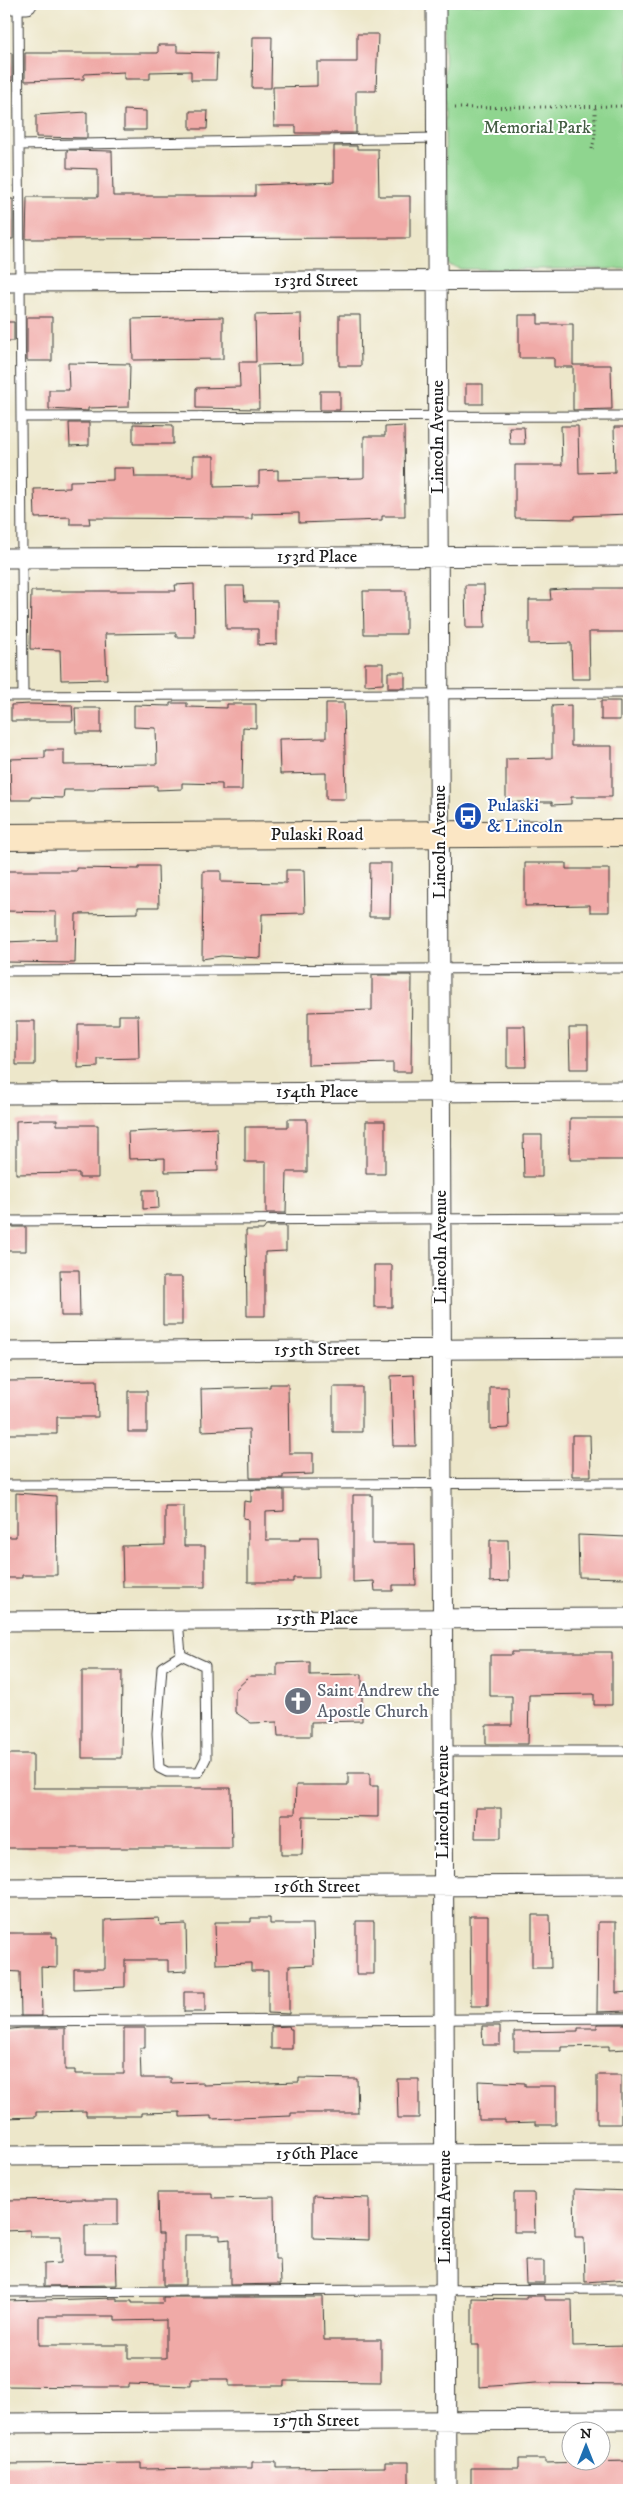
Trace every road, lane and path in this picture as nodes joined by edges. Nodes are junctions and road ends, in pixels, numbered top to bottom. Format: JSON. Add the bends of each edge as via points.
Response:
{"nodes":[{"id":1,"x":4,"y":4,"type":"edge"},
{"id":2,"x":18,"y":4,"type":"edge"},
{"id":3,"x":28,"y":4,"type":"edge"},
{"id":4,"x":436,"y":4,"type":"edge"},
{"id":5,"x":595,"y":106,"type":"junction"},
{"id":6,"x":629,"y":106,"type":"edge"},
{"id":7,"x":455,"y":108,"type":"dead end"},
{"id":8,"x":437,"y":138,"type":"junction"},
{"id":9,"x":20,"y":144,"type":"junction"},
{"id":10,"x":592,"y":149,"type":"dead end"},
{"id":11,"x":437,"y":280,"type":"junction"},
{"id":12,"x":629,"y":280,"type":"edge"},
{"id":13,"x":12,"y":282,"type":"edge"},
{"id":14,"x":438,"y":416,"type":"junction"},
{"id":15,"x":629,"y":416,"type":"edge"},
{"id":16,"x":21,"y":417,"type":"junction"},
{"id":17,"x":629,"y":556,"type":"edge"},
{"id":18,"x":439,"y":557,"type":"junction"},
{"id":19,"x":13,"y":558,"type":"edge"},
{"id":20,"x":439,"y":694,"type":"junction"},
{"id":21,"x":629,"y":694,"type":"edge"},
{"id":22,"x":4,"y":696,"type":"edge"},
{"id":23,"x":23,"y":696,"type":"junction"},
{"id":24,"x":629,"y":833,"type":"edge"},
{"id":25,"x":440,"y":834,"type":"junction"},
{"id":26,"x":4,"y":837,"type":"edge"},
{"id":27,"x":629,"y":968,"type":"edge"},
{"id":28,"x":440,"y":969,"type":"junction"},
{"id":29,"x":4,"y":971,"type":"edge"},
{"id":30,"x":629,"y":1090,"type":"edge"},
{"id":31,"x":441,"y":1092,"type":"junction"},
{"id":32,"x":4,"y":1094,"type":"edge"},
{"id":33,"x":629,"y":1218,"type":"edge"},
{"id":34,"x":441,"y":1219,"type":"junction"},
{"id":35,"x":4,"y":1221,"type":"edge"},
{"id":36,"x":629,"y":1348,"type":"edge"},
{"id":37,"x":442,"y":1349,"type":"junction"},
{"id":38,"x":4,"y":1352,"type":"edge"},
{"id":39,"x":629,"y":1484,"type":"edge"},
{"id":40,"x":4,"y":1485,"type":"edge"},
{"id":41,"x":442,"y":1486,"type":"junction"},
{"id":42,"x":629,"y":1618,"type":"edge"},
{"id":43,"x":443,"y":1619,"type":"junction"},
{"id":44,"x":178,"y":1620,"type":"junction"},
{"id":45,"x":4,"y":1621,"type":"edge"},
{"id":46,"x":181,"y":1655,"type":"junction"},
{"id":47,"x":443,"y":1751,"type":"junction"},
{"id":48,"x":629,"y":1751,"type":"edge"},
{"id":49,"x":629,"y":1885,"type":"edge"},
{"id":50,"x":444,"y":1886,"type":"junction"},
{"id":51,"x":4,"y":1888,"type":"edge"},
{"id":52,"x":629,"y":2018,"type":"edge"},
{"id":53,"x":444,"y":2019,"type":"junction"},
{"id":54,"x":4,"y":2022,"type":"edge"},
{"id":55,"x":629,"y":2153,"type":"edge"},
{"id":56,"x":444,"y":2154,"type":"junction"},
{"id":57,"x":4,"y":2156,"type":"edge"},
{"id":58,"x":629,"y":2289,"type":"edge"},
{"id":59,"x":445,"y":2290,"type":"junction"},
{"id":60,"x":4,"y":2292,"type":"edge"},
{"id":61,"x":445,"y":2420,"type":"junction"},
{"id":62,"x":629,"y":2420,"type":"edge"},
{"id":63,"x":4,"y":2423,"type":"edge"},
{"id":64,"x":446,"y":2490,"type":"edge"}],
"edges":[{"from":1,"to":2,"type":"street"},
{"from":2,"to":3,"type":"street"},
{"from":2,"to":9,"type":"lane"},
{"from":4,"to":8,"type":"street","name":"Lincoln Avenue"},
{"from":5,"to":6,"type":"path"},
{"from":5,"to":7,"type":"path"},
{"from":5,"to":10,"type":"path"},
{"from":8,"to":9,"type":"lane"},
{"from":8,"to":11,"type":"street","name":"Lincoln Avenue"},
{"from":9,"to":13,"type":"lane"},
{"from":11,"to":12,"type":"street","name":"153rd Street"},
{"from":11,"to":13,"type":"street","name":"153rd Street"},
{"from":11,"to":14,"type":"street","name":"Lincoln Avenue"},
{"from":13,"to":16,"type":"lane"},
{"from":14,"to":15,"type":"lane"},
{"from":14,"to":16,"type":"lane"},
{"from":14,"to":18,"type":"street","name":"Lincoln Avenue"},
{"from":16,"to":19,"type":"lane"},
{"from":17,"to":18,"type":"street","name":"153rd Place"},
{"from":18,"to":19,"type":"street","name":"153rd Place"},
{"from":18,"to":20,"type":"street","name":"Lincoln Avenue"},
{"from":19,"to":23,"type":"lane"},
{"from":20,"to":21,"type":"lane"},
{"from":20,"to":23,"type":"lane"},
{"from":20,"to":25,"type":"street","name":"Lincoln Avenue"},
{"from":22,"to":23,"type":"lane"},
{"from":24,"to":25,"type":"street","name":"Pulaski Road"},
{"from":25,"to":26,"type":"street","name":"Pulaski Road"},
{"from":25,"to":28,"type":"street","name":"Lincoln Avenue"},
{"from":27,"to":28,"type":"lane"},
{"from":28,"to":29,"type":"lane"},
{"from":28,"to":31,"type":"street","name":"Lincoln Avenue"},
{"from":30,"to":31,"type":"street","name":"154th Place"},
{"from":31,"to":32,"type":"street","name":"154th Place"},
{"from":31,"to":34,"type":"street","name":"Lincoln Avenue"},
{"from":33,"to":34,"type":"lane"},
{"from":34,"to":35,"type":"lane"},
{"from":34,"to":37,"type":"street","name":"Lincoln Avenue"},
{"from":36,"to":37,"type":"street","name":"155th Street"},
{"from":37,"to":38,"type":"street","name":"155th Street"},
{"from":37,"to":41,"type":"street","name":"Lincoln Avenue"},
{"from":39,"to":41,"type":"lane"},
{"from":40,"to":41,"type":"lane"},
{"from":41,"to":43,"type":"street","name":"Lincoln Avenue"},
{"from":42,"to":43,"type":"street","name":"155th Place"},
{"from":43,"to":44,"type":"street","name":"155th Place"},
{"from":43,"to":47,"type":"street","name":"Lincoln Avenue"},
{"from":44,"to":45,"type":"street","name":"155th Place"},
{"from":44,"to":46,"type":"lane"},
{"from":46,"to":46,"type":"lane","via":[[162,1667],[157,1733],[159,1768],[168,1772],[199,1772],[206,1758],[205,1666]]},
{"from":47,"to":48,"type":"lane"},
{"from":47,"to":50,"type":"street","name":"Lincoln Avenue"},
{"from":49,"to":50,"type":"street","name":"156th Street"},
{"from":50,"to":51,"type":"street","name":"156th Street"},
{"from":50,"to":53,"type":"street","name":"Lincoln Avenue"},
{"from":52,"to":53,"type":"lane"},
{"from":53,"to":54,"type":"lane"},
{"from":53,"to":56,"type":"street","name":"Lincoln Avenue"},
{"from":55,"to":56,"type":"street","name":"156th Place"},
{"from":56,"to":57,"type":"street","name":"156th Place"},
{"from":56,"to":59,"type":"street","name":"Lincoln Avenue"},
{"from":58,"to":59,"type":"lane"},
{"from":59,"to":60,"type":"lane"},
{"from":59,"to":61,"type":"street","name":"Lincoln Avenue"},
{"from":61,"to":62,"type":"street","name":"157th Street"},
{"from":61,"to":63,"type":"street","name":"157th Street"},
{"from":61,"to":64,"type":"street","name":"Lincoln Avenue"}]}
